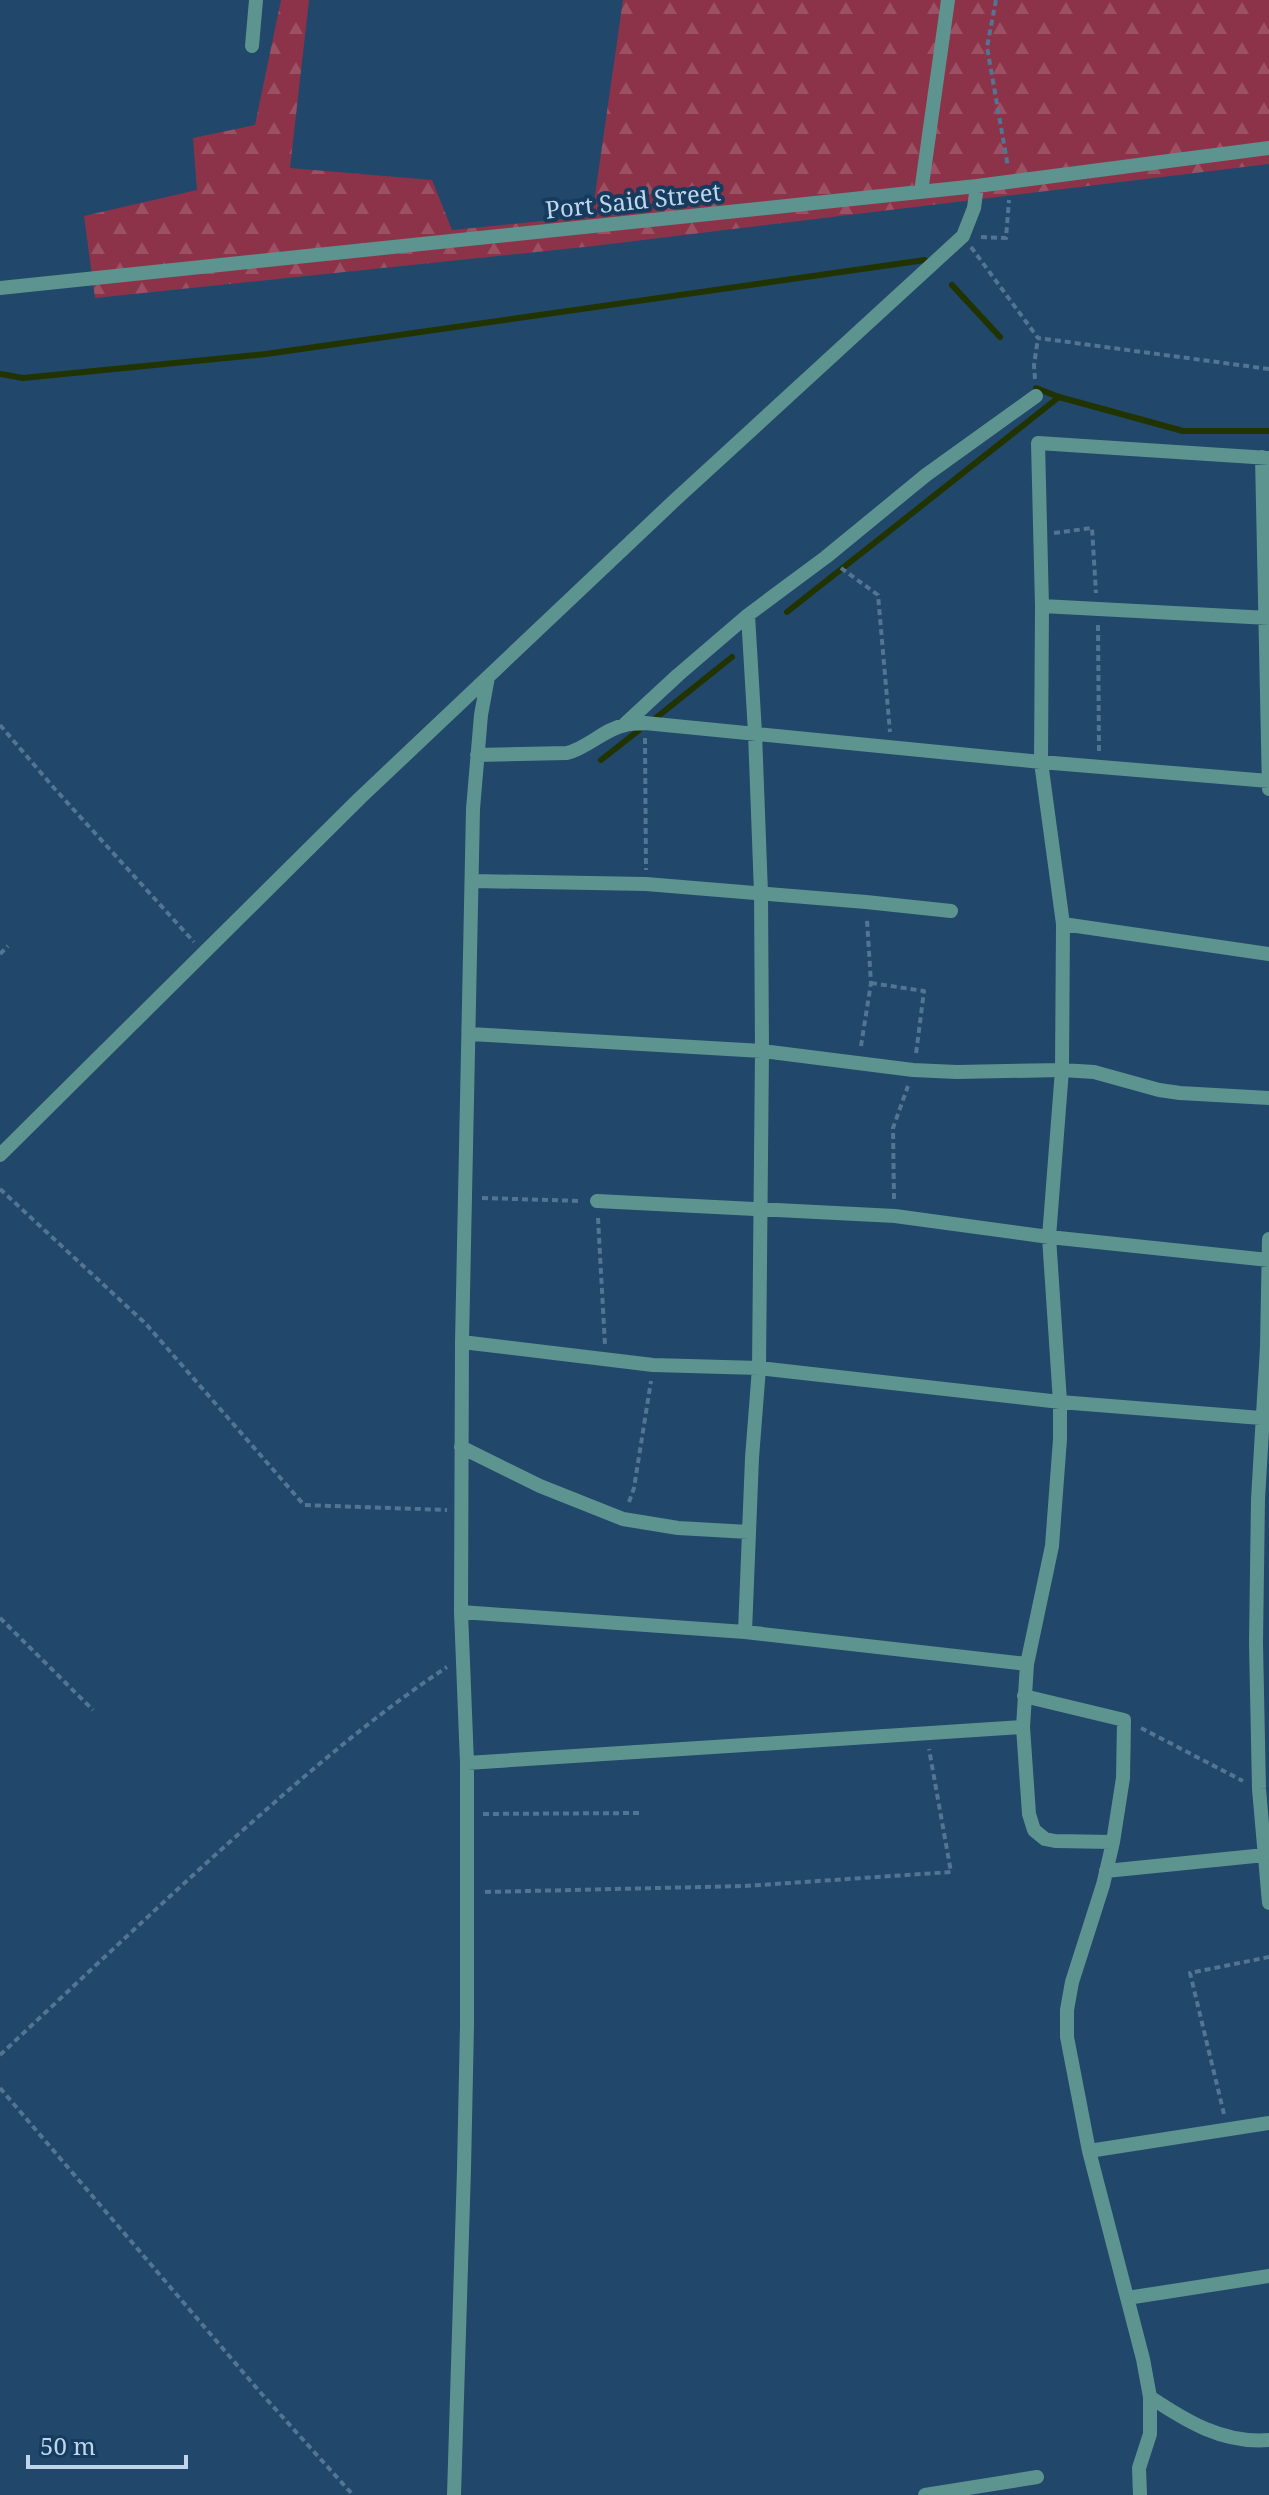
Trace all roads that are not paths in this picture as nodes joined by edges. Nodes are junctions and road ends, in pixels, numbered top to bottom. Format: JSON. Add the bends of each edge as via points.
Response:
{"nodes":[{"id":1,"x":256,"y":0,"type":"edge"},
{"id":2,"x":948,"y":0,"type":"edge"},
{"id":3,"x":252,"y":46,"type":"dead end"},
{"id":4,"x":1269,"y":148,"type":"edge"},
{"id":5,"x":977,"y":186,"type":"junction"},
{"id":6,"x":921,"y":192,"type":"junction"},
{"id":7,"x":0,"y":288,"type":"edge"},
{"id":8,"x":1036,"y":396,"type":"dead end"},
{"id":9,"x":1266,"y":458,"type":"edge"},
{"id":10,"x":1042,"y":606,"type":"junction"},
{"id":11,"x":748,"y":615,"type":"junction"},
{"id":12,"x":1267,"y":618,"type":"edge"},
{"id":13,"x":488,"y":677,"type":"junction"},
{"id":14,"x":625,"y":724,"type":"junction"},
{"id":15,"x":755,"y":733,"type":"junction"},
{"id":16,"x":477,"y":755,"type":"junction"},
{"id":17,"x":1041,"y":762,"type":"junction"},
{"id":18,"x":1269,"y":781,"type":"edge"},
{"id":19,"x":1269,"y":789,"type":"edge"},
{"id":20,"x":472,"y":881,"type":"junction"},
{"id":21,"x":761,"y":893,"type":"junction"},
{"id":22,"x":951,"y":911,"type":"dead end"},
{"id":23,"x":1063,"y":924,"type":"junction"},
{"id":24,"x":1269,"y":954,"type":"edge"},
{"id":25,"x":470,"y":1034,"type":"junction"},
{"id":26,"x":762,"y":1051,"type":"junction"},
{"id":27,"x":1062,"y":1070,"type":"junction"},
{"id":28,"x":1269,"y":1098,"type":"edge"},
{"id":29,"x":0,"y":1155,"type":"edge"},
{"id":30,"x":597,"y":1201,"type":"road end"},
{"id":31,"x":759,"y":1210,"type":"junction"},
{"id":32,"x":1049,"y":1237,"type":"junction"},
{"id":33,"x":1269,"y":1239,"type":"edge"},
{"id":34,"x":1269,"y":1260,"type":"edge"},
{"id":35,"x":462,"y":1342,"type":"junction"},
{"id":36,"x":759,"y":1368,"type":"junction"},
{"id":37,"x":1060,"y":1402,"type":"junction"},
{"id":38,"x":1261,"y":1418,"type":"junction"},
{"id":39,"x":461,"y":1447,"type":"junction"},
{"id":40,"x":749,"y":1532,"type":"junction"},
{"id":41,"x":461,"y":1612,"type":"junction"},
{"id":42,"x":745,"y":1632,"type":"junction"},
{"id":43,"x":1262,"y":1644,"type":"edge"},
{"id":44,"x":1027,"y":1664,"type":"junction"},
{"id":45,"x":1024,"y":1696,"type":"junction"},
{"id":46,"x":1023,"y":1727,"type":"junction"},
{"id":47,"x":467,"y":1763,"type":"junction"},
{"id":48,"x":1264,"y":1790,"type":"edge"},
{"id":49,"x":1113,"y":1842,"type":"junction"},
{"id":50,"x":1265,"y":1855,"type":"junction"},
{"id":51,"x":1106,"y":1871,"type":"junction"},
{"id":52,"x":1269,"y":1903,"type":"edge"},
{"id":53,"x":1269,"y":2123,"type":"edge"},
{"id":54,"x":1089,"y":2151,"type":"junction"},
{"id":55,"x":1269,"y":2276,"type":"edge"},
{"id":56,"x":1127,"y":2298,"type":"junction"},
{"id":57,"x":1150,"y":2397,"type":"junction"},
{"id":58,"x":1269,"y":2440,"type":"edge"},
{"id":59,"x":1037,"y":2477,"type":"dead end"},
{"id":60,"x":454,"y":2495,"type":"edge"},
{"id":61,"x":925,"y":2495,"type":"edge"},
{"id":62,"x":1140,"y":2495,"type":"edge"}],
"edges":[{"from":1,"to":3,"type":"street"},
{"from":2,"to":6,"type":"street"},
{"from":4,"to":5,"type":"street","name":"Port Said Street"},
{"from":5,"to":6,"type":"street","name":"Port Said Street"},
{"from":5,"to":13,"type":"street","via":[[963,236]]},
{"from":6,"to":7,"type":"street","name":"Port Said Street"},
{"from":8,"to":11,"type":"street"},
{"from":9,"to":10,"type":"street","via":[[1038,443]]},
{"from":9,"to":12,"type":"street"},
{"from":10,"to":12,"type":"street"},
{"from":10,"to":17,"type":"street"},
{"from":11,"to":14,"type":"street"},
{"from":11,"to":15,"type":"street"},
{"from":12,"to":18,"type":"street"},
{"from":13,"to":16,"type":"street"},
{"from":13,"to":29,"type":"street"},
{"from":14,"to":15,"type":"street"},
{"from":14,"to":16,"type":"street","via":[[577,751]]},
{"from":15,"to":17,"type":"street"},
{"from":15,"to":21,"type":"street"},
{"from":16,"to":20,"type":"street"},
{"from":17,"to":18,"type":"street"},
{"from":17,"to":23,"type":"street"},
{"from":18,"to":19,"type":"street"},
{"from":20,"to":21,"type":"street","via":[[646,884]]},
{"from":20,"to":25,"type":"street"},
{"from":21,"to":22,"type":"street"},
{"from":21,"to":26,"type":"street"},
{"from":23,"to":24,"type":"street"},
{"from":23,"to":27,"type":"street"},
{"from":25,"to":26,"type":"street"},
{"from":25,"to":35,"type":"street"},
{"from":26,"to":27,"type":"street","via":[[913,1070]]},
{"from":26,"to":31,"type":"street"},
{"from":27,"to":28,"type":"street","via":[[1094,1072],[1180,1093]]},
{"from":27,"to":32,"type":"street"},
{"from":30,"to":31,"type":"street"},
{"from":31,"to":32,"type":"street","via":[[895,1216]]},
{"from":31,"to":36,"type":"street"},
{"from":32,"to":34,"type":"street"},
{"from":32,"to":37,"type":"street"},
{"from":33,"to":34,"type":"street"},
{"from":34,"to":38,"type":"street"},
{"from":35,"to":36,"type":"street","via":[[653,1365]]},
{"from":35,"to":39,"type":"street"},
{"from":36,"to":37,"type":"street"},
{"from":36,"to":40,"type":"street"},
{"from":37,"to":38,"type":"street"},
{"from":37,"to":44,"type":"street","via":[[1055,1524]]},
{"from":38,"to":43,"type":"street"},
{"from":39,"to":40,"type":"street","via":[[623,1519]]},
{"from":39,"to":41,"type":"street"},
{"from":40,"to":42,"type":"street"},
{"from":41,"to":42,"type":"street"},
{"from":41,"to":47,"type":"street"},
{"from":42,"to":44,"type":"street"},
{"from":43,"to":48,"type":"street"},
{"from":44,"to":45,"type":"street"},
{"from":45,"to":46,"type":"street"},
{"from":45,"to":49,"type":"street","via":[[1124,1720],[1123,1778]]},
{"from":46,"to":47,"type":"street"},
{"from":46,"to":49,"type":"street","via":[[1034,1830],[1055,1841]]},
{"from":47,"to":60,"type":"street","via":[[464,2169]]},
{"from":48,"to":50,"type":"street"},
{"from":49,"to":51,"type":"street"},
{"from":50,"to":51,"type":"street"},
{"from":50,"to":52,"type":"street"},
{"from":51,"to":54,"type":"street","via":[[1067,2010],[1072,2070]]},
{"from":53,"to":54,"type":"street"},
{"from":54,"to":56,"type":"street"},
{"from":55,"to":56,"type":"street"},
{"from":56,"to":57,"type":"street"},
{"from":57,"to":58,"type":"street","via":[[1208,2431]]},
{"from":57,"to":62,"type":"street"},
{"from":59,"to":61,"type":"street"}]}
